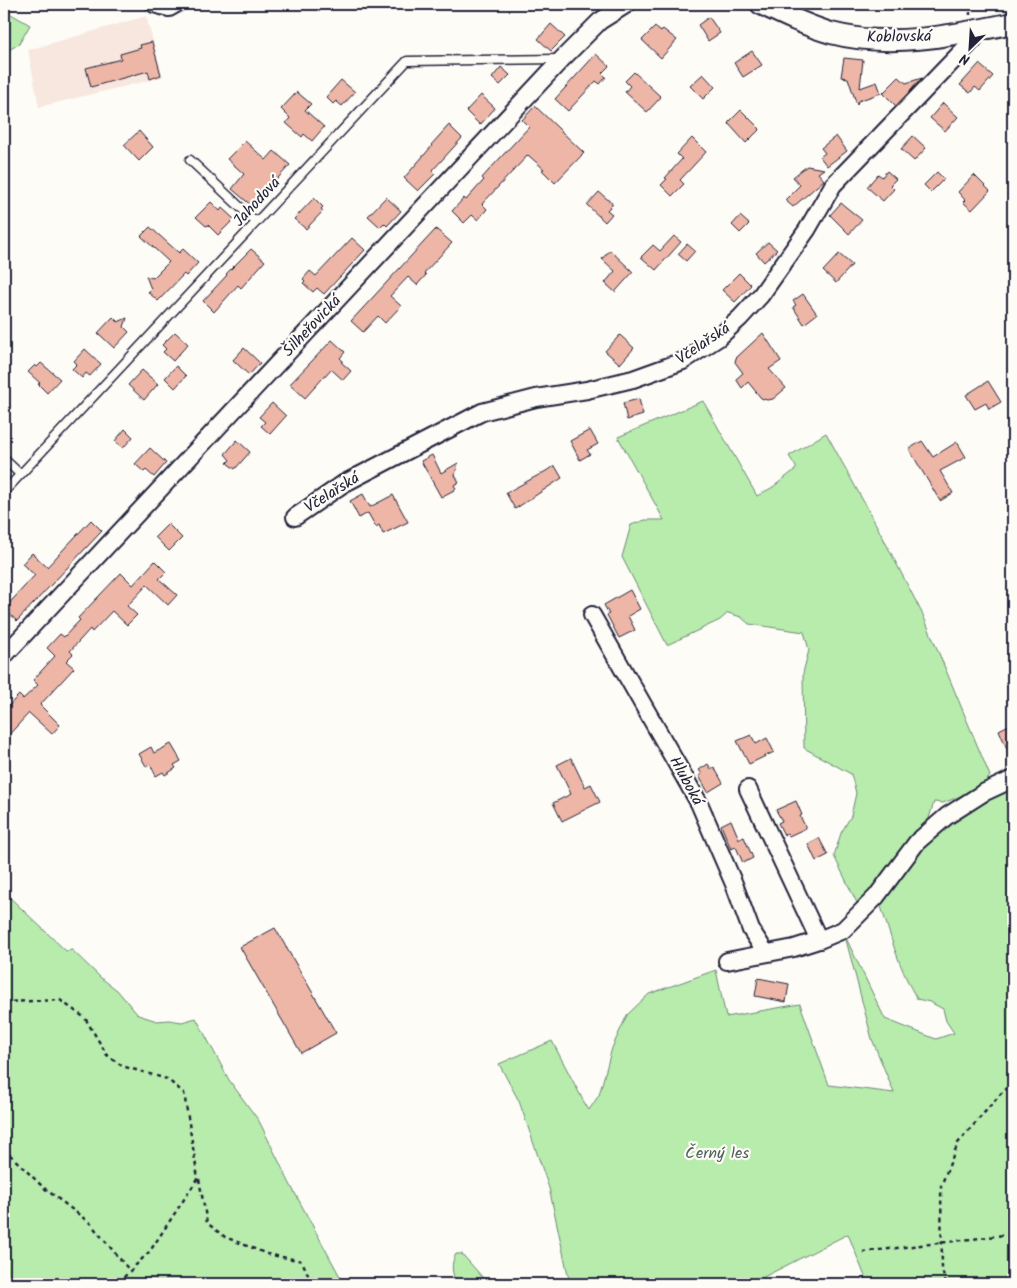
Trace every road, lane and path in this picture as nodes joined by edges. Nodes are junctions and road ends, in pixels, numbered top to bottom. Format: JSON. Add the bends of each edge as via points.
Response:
{"nodes":[{"id":1,"x":154,"y":4,"type":"edge"},
{"id":2,"x":176,"y":4,"type":"edge"},
{"id":3,"x":627,"y":4,"type":"edge"},
{"id":4,"x":761,"y":4,"type":"edge"},
{"id":5,"x":1013,"y":23,"type":"edge"},
{"id":6,"x":972,"y":31,"type":"junction"},
{"id":7,"x":562,"y":59,"type":"junction"},
{"id":8,"x":190,"y":160,"type":"dead end"},
{"id":9,"x":256,"y":222,"type":"junction"},
{"id":10,"x":4,"y":459,"type":"edge"},
{"id":11,"x":20,"y":474,"type":"junction"},
{"id":12,"x":4,"y":492,"type":"edge"},
{"id":13,"x":295,"y":516,"type":"dead end"},
{"id":14,"x":592,"y":615,"type":"dead end"},
{"id":15,"x":4,"y":656,"type":"edge"},
{"id":16,"x":1013,"y":779,"type":"edge"},
{"id":17,"x":748,"y":789,"type":"dead end"},
{"id":18,"x":819,"y":940,"type":"junction"},
{"id":19,"x":766,"y":953,"type":"junction"},
{"id":20,"x":727,"y":961,"type":"dead end"},
{"id":21,"x":4,"y":1002,"type":"edge"},
{"id":22,"x":1013,"y":1087,"type":"edge"},
{"id":23,"x":4,"y":1149,"type":"edge"},
{"id":24,"x":198,"y":1178,"type":"junction"},
{"id":25,"x":1013,"y":1234,"type":"edge"},
{"id":26,"x":942,"y":1243,"type":"junction"},
{"id":27,"x":863,"y":1252,"type":"dead end"},
{"id":28,"x":131,"y":1270,"type":"junction"},
{"id":29,"x":117,"y":1284,"type":"edge"},
{"id":30,"x":312,"y":1284,"type":"edge"},
{"id":31,"x":946,"y":1284,"type":"edge"}],
"edges":[{"from":1,"to":2,"type":"street","via":[[169,8]]},
{"from":3,"to":7,"type":"street","name":"Šilheřovická","via":[[600,21]]},
{"from":4,"to":6,"type":"street","name":"Koblovská","via":[[831,33],[862,38],[910,40]]},
{"from":5,"to":6,"type":"street","name":"Koblovská"},
{"from":6,"to":13,"type":"street","name":"Včelařská","via":[[973,40],[833,185],[807,230],[761,295],[718,338],[683,361],[633,379],[482,412],[343,484]]},
{"from":7,"to":9,"type":"lane","name":"Jahodová","via":[[407,61]]},
{"from":7,"to":15,"type":"street","name":"Šilheřovická"},
{"from":8,"to":9,"type":"lane"},
{"from":9,"to":11,"type":"lane","name":"Jahodová"},
{"from":10,"to":11,"type":"lane"},
{"from":11,"to":12,"type":"lane","name":"Jahodová"},
{"from":14,"to":19,"type":"street","name":"Hluboká","via":[[699,803],[751,930]]},
{"from":16,"to":18,"type":"street","via":[[947,816],[917,842],[876,897],[843,930]]},
{"from":17,"to":18,"type":"street"},
{"from":18,"to":19,"type":"street"},
{"from":19,"to":20,"type":"street"},
{"from":21,"to":24,"type":"path","via":[[60,1000],[85,1018],[108,1054],[122,1066],[167,1078],[184,1093]]},
{"from":22,"to":26,"type":"path","via":[[1004,1090],[958,1143],[942,1186]]},
{"from":23,"to":28,"type":"path","via":[[44,1188],[90,1223]]},
{"from":24,"to":28,"type":"path","via":[[150,1251]]},
{"from":24,"to":30,"type":"path","via":[[207,1223],[225,1237],[267,1254],[302,1260]]},
{"from":25,"to":26,"type":"path"},
{"from":26,"to":27,"type":"path"},
{"from":26,"to":31,"type":"path","via":[[942,1270]]},
{"from":28,"to":29,"type":"path"}]}
